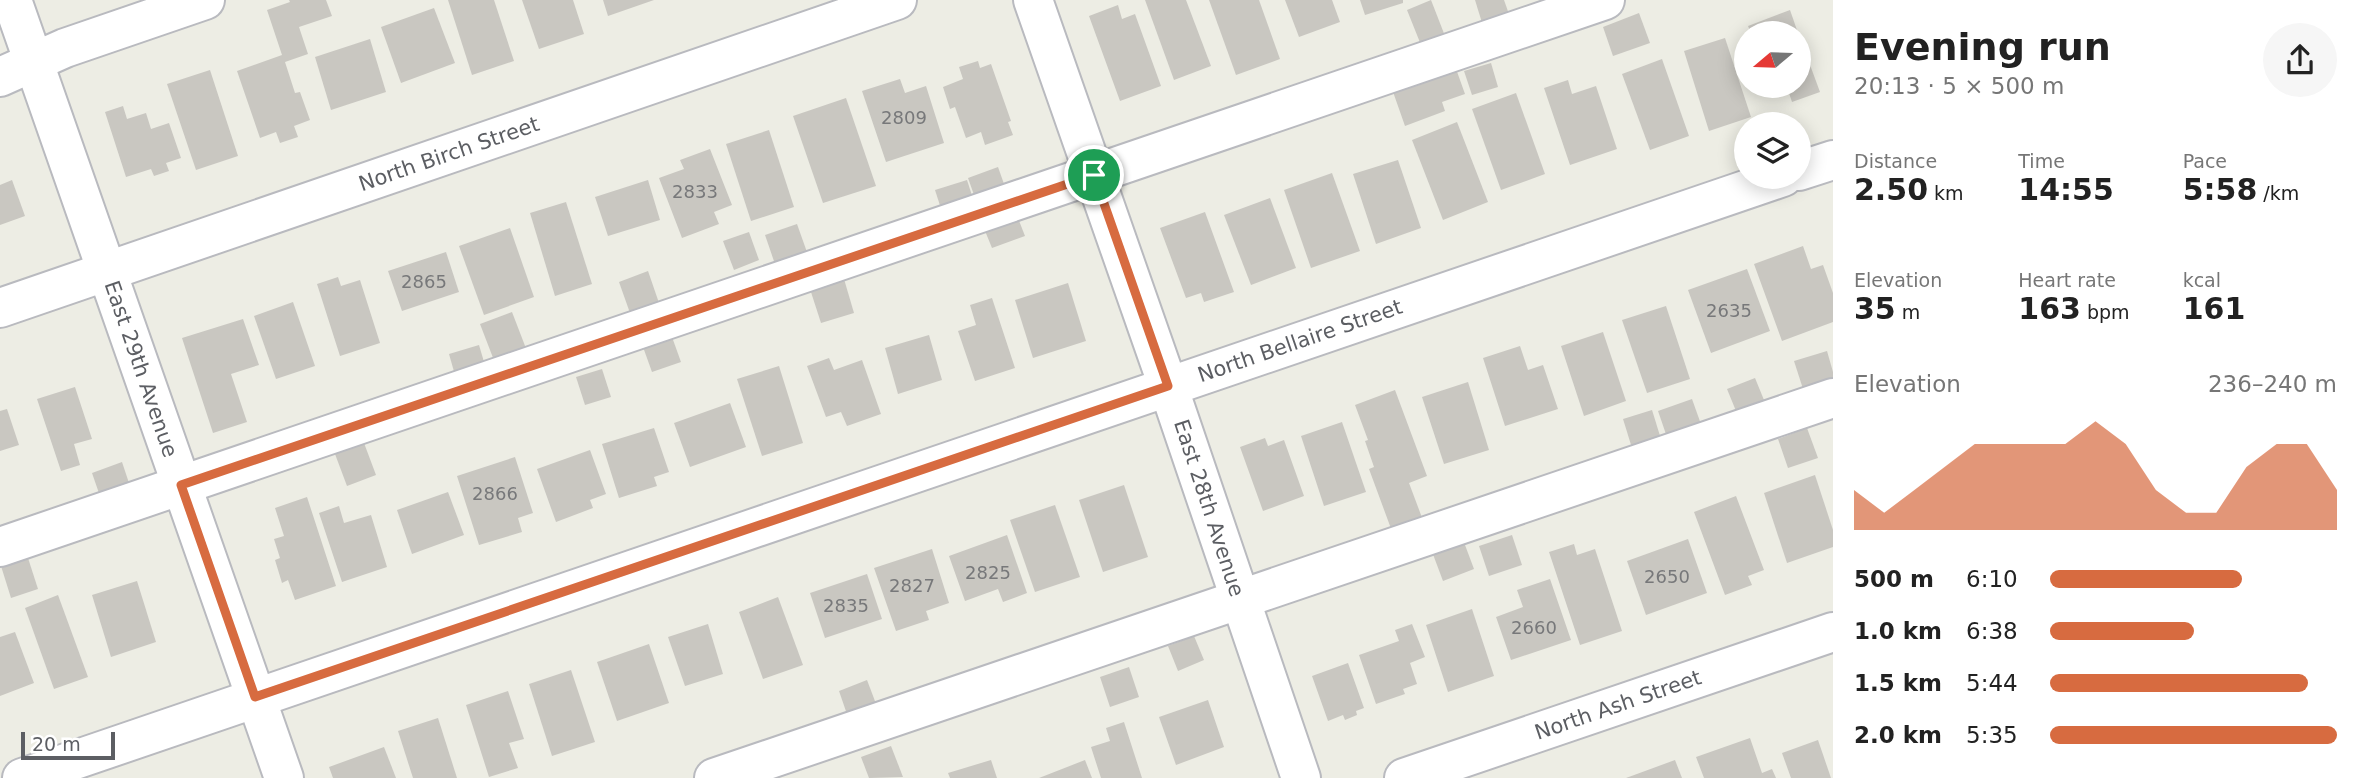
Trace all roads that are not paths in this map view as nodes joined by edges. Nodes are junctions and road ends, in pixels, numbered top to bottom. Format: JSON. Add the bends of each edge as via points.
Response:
{"nodes":[{"id":1,"x":12,"y":0,"type":"edge"},
{"id":2,"x":205,"y":0,"type":"edge"},
{"id":3,"x":897,"y":0,"type":"edge"},
{"id":4,"x":1033,"y":0,"type":"edge"},
{"id":5,"x":1605,"y":0,"type":"edge"},
{"id":6,"x":17,"y":69,"type":"edge"},
{"id":7,"x":1833,"y":160,"type":"edge"},
{"id":8,"x":1811,"y":167,"type":"edge"},
{"id":9,"x":1094,"y":175,"type":"junction"},
{"id":10,"x":1748,"y":189,"type":"edge"},
{"id":11,"x":107,"y":271,"type":"junction"},
{"id":12,"x":0,"y":308,"type":"edge"},
{"id":13,"x":1168,"y":386,"type":"junction"},
{"id":14,"x":1833,"y":398,"type":"edge"},
{"id":15,"x":181,"y":485,"type":"junction"},
{"id":16,"x":0,"y":547,"type":"edge"},
{"id":17,"x":1240,"y":601,"type":"junction"},
{"id":18,"x":1833,"y":632,"type":"edge"},
{"id":19,"x":255,"y":697,"type":"junction"},
{"id":20,"x":22,"y":778,"type":"edge"},
{"id":21,"x":284,"y":778,"type":"edge"},
{"id":22,"x":714,"y":778,"type":"edge"},
{"id":23,"x":1301,"y":778,"type":"edge"},
{"id":24,"x":1404,"y":778,"type":"edge"}],
"edges":[{"from":1,"to":6,"type":"street","name":"East 29th Avenue"},
{"from":2,"to":6,"type":"street"},
{"from":3,"to":11,"type":"street","name":"North Birch Street"},
{"from":4,"to":9,"type":"street","name":"East 28th Avenue"},
{"from":5,"to":9,"type":"street"},
{"from":6,"to":11,"type":"street","name":"East 29th Avenue"},
{"from":7,"to":8,"type":"street"},
{"from":9,"to":13,"type":"street","name":"East 28th Avenue"},
{"from":9,"to":15,"type":"street"},
{"from":10,"to":13,"type":"street","name":"North Bellaire Street"},
{"from":11,"to":12,"type":"street","name":"North Birch Street"},
{"from":11,"to":15,"type":"street","name":"East 29th Avenue"},
{"from":13,"to":17,"type":"street","name":"East 28th Avenue"},
{"from":13,"to":19,"type":"street","name":"North Bellaire Street"},
{"from":14,"to":17,"type":"street"},
{"from":15,"to":16,"type":"street"},
{"from":15,"to":19,"type":"street","name":"East 29th Avenue"},
{"from":17,"to":22,"type":"street"},
{"from":17,"to":23,"type":"street","name":"East 28th Avenue"},
{"from":18,"to":24,"type":"street","name":"North Ash Street"},
{"from":19,"to":20,"type":"street","name":"North Bellaire Street"},
{"from":19,"to":21,"type":"street","name":"East 29th Avenue"}]}
